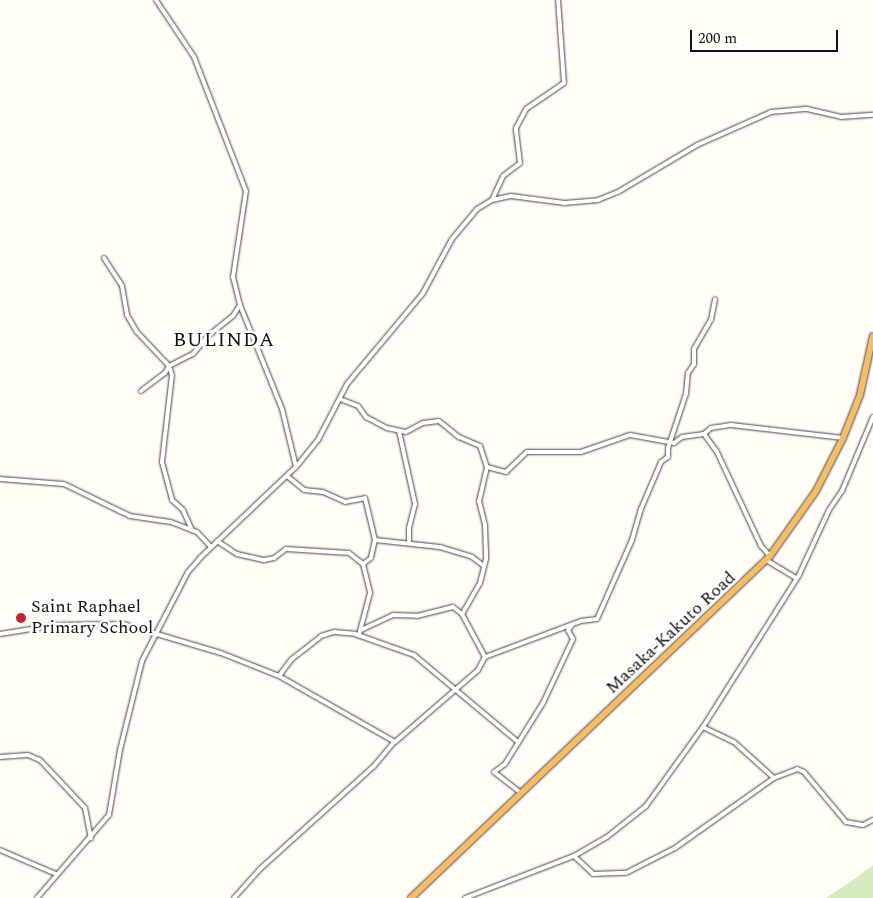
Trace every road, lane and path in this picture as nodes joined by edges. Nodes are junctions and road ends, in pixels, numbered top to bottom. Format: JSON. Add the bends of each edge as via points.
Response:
{"nodes":[{"id":1,"x":156,"y":0,"type":"edge"},
{"id":2,"x":558,"y":0,"type":"edge"},
{"id":3,"x":873,"y":115,"type":"edge"},
{"id":4,"x":492,"y":200,"type":"junction"},
{"id":5,"x":104,"y":258,"type":"dead end"},
{"id":6,"x":715,"y":299,"type":"dead end"},
{"id":7,"x":240,"y":305,"type":"junction"},
{"id":8,"x":873,"y":336,"type":"edge"},
{"id":9,"x":169,"y":366,"type":"junction"},
{"id":10,"x":141,"y":391,"type":"dead end"},
{"id":11,"x":340,"y":399,"type":"junction"},
{"id":12,"x":873,"y":417,"type":"edge"},
{"id":13,"x":400,"y":431,"type":"junction"},
{"id":14,"x":704,"y":434,"type":"junction"},
{"id":15,"x":843,"y":438,"type":"junction"},
{"id":16,"x":670,"y":443,"type":"junction"},
{"id":17,"x":296,"y":467,"type":"junction"},
{"id":18,"x":487,"y":468,"type":"junction"},
{"id":19,"x":287,"y":476,"type":"junction"},
{"id":20,"x":0,"y":479,"type":"edge"},
{"id":21,"x":192,"y":530,"type":"junction"},
{"id":22,"x":375,"y":540,"type":"junction"},
{"id":23,"x":217,"y":541,"type":"junction"},
{"id":24,"x":409,"y":542,"type":"junction"},
{"id":25,"x":211,"y":547,"type":"junction"},
{"id":26,"x":768,"y":558,"type":"junction"},
{"id":27,"x":363,"y":564,"type":"junction"},
{"id":28,"x":484,"y":566,"type":"junction"},
{"id":29,"x":796,"y":578,"type":"junction"},
{"id":30,"x":462,"y":614,"type":"junction"},
{"id":31,"x":572,"y":625,"type":"junction"},
{"id":32,"x":361,"y":630,"type":"junction"},
{"id":33,"x":0,"y":634,"type":"edge"},
{"id":34,"x":154,"y":634,"type":"junction"},
{"id":35,"x":359,"y":636,"type":"junction"},
{"id":36,"x":485,"y":656,"type":"junction"},
{"id":37,"x":279,"y":676,"type":"junction"},
{"id":38,"x":454,"y":690,"type":"junction"},
{"id":39,"x":703,"y":727,"type":"junction"},
{"id":40,"x":394,"y":742,"type":"junction"},
{"id":41,"x":517,"y":742,"type":"junction"},
{"id":42,"x":0,"y":757,"type":"edge"},
{"id":43,"x":774,"y":778,"type":"junction"},
{"id":44,"x":522,"y":794,"type":"junction"},
{"id":45,"x":873,"y":820,"type":"edge"},
{"id":46,"x":91,"y":839,"type":"junction"},
{"id":47,"x":0,"y":850,"type":"edge"},
{"id":48,"x":574,"y":856,"type":"junction"},
{"id":49,"x":56,"y":874,"type":"junction"},
{"id":50,"x":37,"y":898,"type":"edge"},
{"id":51,"x":234,"y":898,"type":"edge"},
{"id":52,"x":411,"y":898,"type":"edge"},
{"id":53,"x":465,"y":898,"type":"edge"}],
"edges":[{"from":1,"to":7,"type":"street","via":[[192,53],[246,191],[233,277]]},
{"from":2,"to":4,"type":"street","via":[[564,83],[526,109],[516,128],[520,163],[503,176]]},
{"from":3,"to":4,"type":"street","via":[[841,117],[807,109],[771,112],[697,145],[618,192],[598,200],[565,203],[511,196]]},
{"from":4,"to":11,"type":"street","via":[[477,209],[460,227],[423,294],[347,384]]},
{"from":5,"to":9,"type":"street","via":[[122,286],[127,315]]},
{"from":6,"to":16,"type":"street","via":[[711,320],[694,348],[686,394]]},
{"from":7,"to":9,"type":"street","via":[[233,316],[208,336],[193,354]]},
{"from":7,"to":17,"type":"street","via":[[282,409]]},
{"from":8,"to":15,"type":"highway","name":"Masaka-Kakuto Road","via":[[860,395]]},
{"from":9,"to":10,"type":"street","via":[[166,373]]},
{"from":9,"to":21,"type":"street","via":[[173,380],[162,462],[172,500],[183,510]]},
{"from":11,"to":13,"type":"street","via":[[358,406],[370,420]]},
{"from":11,"to":17,"type":"street","via":[[327,426]]},
{"from":12,"to":29,"type":"street","via":[[842,491],[829,510]]},
{"from":13,"to":18,"type":"street","via":[[410,432],[433,421],[443,423],[458,437],[477,443]]},
{"from":13,"to":24,"type":"street","via":[[415,504],[407,534]]},
{"from":14,"to":15,"type":"street","via":[[711,428],[740,425]]},
{"from":14,"to":16,"type":"street"},
{"from":14,"to":26,"type":"street","via":[[717,452]]},
{"from":15,"to":26,"type":"highway","name":"Masaka-Kakuto Road","via":[[816,491]]},
{"from":16,"to":18,"type":"street","via":[[630,435],[581,452],[527,452],[506,472]]},
{"from":16,"to":31,"type":"street","via":[[668,457],[661,462],[597,619]]},
{"from":17,"to":19,"type":"street"},
{"from":18,"to":28,"type":"street","via":[[479,501],[486,525]]},
{"from":19,"to":22,"type":"street","via":[[304,490],[323,492],[345,502],[364,497]]},
{"from":19,"to":23,"type":"street"},
{"from":20,"to":21,"type":"street","via":[[64,484],[130,516],[171,522]]},
{"from":21,"to":25,"type":"street"},
{"from":22,"to":24,"type":"street"},
{"from":22,"to":27,"type":"street","via":[[371,558]]},
{"from":23,"to":25,"type":"street"},
{"from":23,"to":27,"type":"street","via":[[237,554],[256,559],[270,559],[289,549],[349,553]]},
{"from":24,"to":28,"type":"street","via":[[440,546],[472,557]]},
{"from":25,"to":34,"type":"street","via":[[188,572]]},
{"from":26,"to":29,"type":"street"},
{"from":26,"to":44,"type":"highway","name":"Masaka-Kakuto Road"},
{"from":27,"to":32,"type":"street","via":[[370,596]]},
{"from":28,"to":30,"type":"street","via":[[480,583]]},
{"from":29,"to":39,"type":"street"},
{"from":30,"to":32,"type":"street","via":[[453,607],[440,608],[417,616],[393,616]]},
{"from":30,"to":36,"type":"street"},
{"from":31,"to":36,"type":"street"},
{"from":31,"to":41,"type":"street","via":[[568,630],[572,641],[533,720]]},
{"from":32,"to":35,"type":"street"},
{"from":33,"to":34,"type":"street","via":[[56,625],[108,624],[124,624]]},
{"from":34,"to":37,"type":"street","via":[[221,653]]},
{"from":34,"to":46,"type":"street","via":[[142,661],[124,736],[112,808]]},
{"from":35,"to":37,"type":"street","via":[[334,632],[321,636],[292,659]]},
{"from":35,"to":38,"type":"street","via":[[414,655]]},
{"from":36,"to":38,"type":"street","via":[[478,670]]},
{"from":37,"to":40,"type":"street"},
{"from":38,"to":40,"type":"street"},
{"from":38,"to":41,"type":"street"},
{"from":39,"to":43,"type":"street","via":[[734,742]]},
{"from":39,"to":48,"type":"street","via":[[641,811]]},
{"from":40,"to":51,"type":"street","via":[[374,766],[260,869]]},
{"from":41,"to":44,"type":"street","via":[[505,764],[494,774]]},
{"from":42,"to":46,"type":"street","via":[[28,755],[40,760],[84,808]]},
{"from":43,"to":45,"type":"street","via":[[797,769],[804,772],[846,822],[864,825]]},
{"from":43,"to":48,"type":"street","via":[[675,848],[626,874],[593,874]]},
{"from":44,"to":52,"type":"highway","name":"Masaka-Kakuto Road"},
{"from":46,"to":49,"type":"street"},
{"from":47,"to":49,"type":"street"},
{"from":48,"to":53,"type":"street"},
{"from":49,"to":50,"type":"street"}]}
